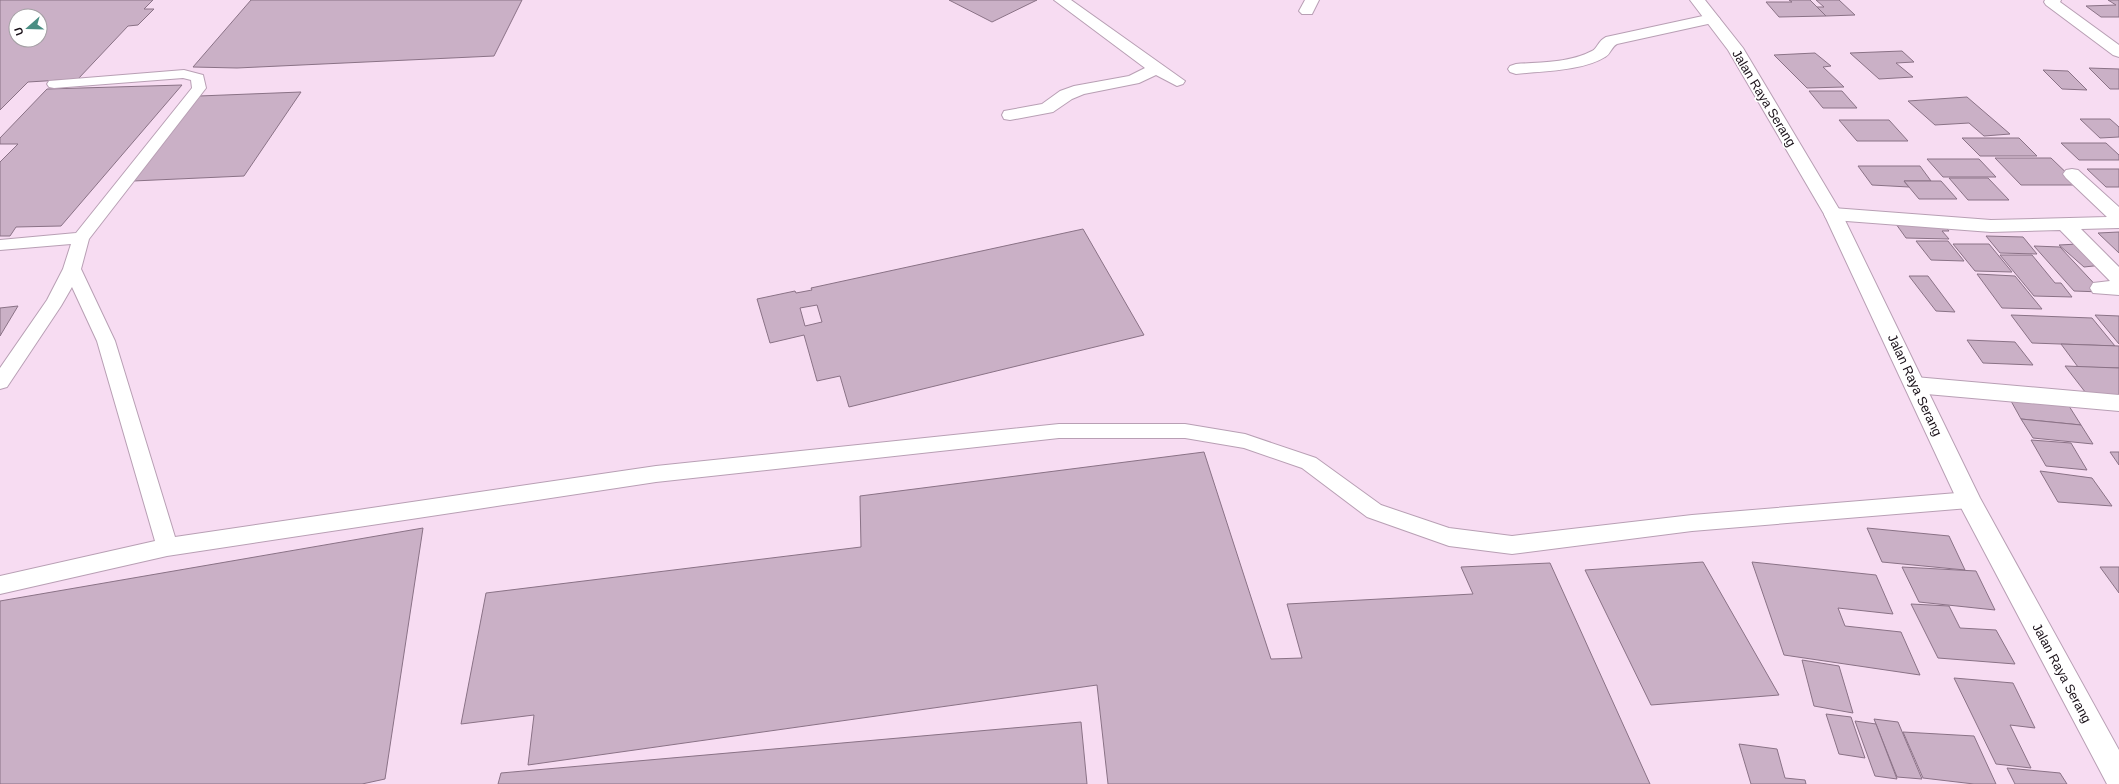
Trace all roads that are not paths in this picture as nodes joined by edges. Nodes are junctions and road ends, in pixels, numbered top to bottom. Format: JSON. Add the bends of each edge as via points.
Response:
{"nodes":[{"id":1,"x":1061,"y":0,"type":"edge"},
{"id":2,"x":1697,"y":0,"type":"edge"},
{"id":3,"x":2054,"y":0,"type":"edge"},
{"id":4,"x":1712,"y":19,"type":"junction"},
{"id":5,"x":2119,"y":52,"type":"edge"},
{"id":6,"x":1516,"y":69,"type":"dead end"},
{"id":7,"x":1158,"y":70,"type":"junction"},
{"id":8,"x":1177,"y":81,"type":"dead end"},
{"id":9,"x":54,"y":84,"type":"dead end"},
{"id":10,"x":1010,"y":115,"type":"dead end"},
{"id":11,"x":2072,"y":174,"type":"dead end"},
{"id":12,"x":1833,"y":214,"type":"junction"},
{"id":13,"x":2119,"y":217,"type":"edge"},
{"id":14,"x":2119,"y":222,"type":"edge"},
{"id":15,"x":2064,"y":223,"type":"junction"},
{"id":16,"x":81,"y":238,"type":"junction"},
{"id":17,"x":0,"y":245,"type":"edge"},
{"id":18,"x":72,"y":269,"type":"junction"},
{"id":19,"x":2119,"y":279,"type":"edge"},
{"id":20,"x":0,"y":382,"type":"edge"},
{"id":21,"x":1915,"y":385,"type":"junction"},
{"id":22,"x":2119,"y":403,"type":"edge"},
{"id":23,"x":1970,"y":500,"type":"junction"},
{"id":24,"x":167,"y":547,"type":"junction"},
{"id":25,"x":0,"y":585,"type":"edge"},
{"id":26,"x":2119,"y":778,"type":"edge"}],
"edges":[{"from":1,"to":7,"type":"main road"},
{"from":2,"to":4,"type":"main road","name":"Jalan Raya Serang"},
{"from":3,"to":5,"type":"main road","via":[[2052,2]]},
{"from":4,"to":6,"type":"main road","via":[[1612,40],[1605,44],[1601,53],[1580,62]]},
{"from":4,"to":12,"type":"main road","name":"Jalan Raya Serang","via":[[1735,48]]},
{"from":7,"to":8,"type":"main road"},
{"from":7,"to":10,"type":"main road","via":[[1133,80],[1080,90],[1066,95],[1047,108]]},
{"from":9,"to":16,"type":"lane","via":[[184,74],[198,78],[199,88]]},
{"from":11,"to":13,"type":"main road"},
{"from":12,"to":15,"type":"main road","via":[[1991,226]]},
{"from":12,"to":21,"type":"main road","name":"Jalan Raya Serang"},
{"from":14,"to":15,"type":"main road"},
{"from":15,"to":19,"type":"main road"},
{"from":16,"to":17,"type":"lane"},
{"from":16,"to":18,"type":"lane"},
{"from":18,"to":20,"type":"lane","via":[[55,302]]},
{"from":18,"to":24,"type":"lane","via":[[106,341]]},
{"from":21,"to":22,"type":"main road"},
{"from":21,"to":23,"type":"main road","name":"Jalan Raya Serang"},
{"from":23,"to":24,"type":"lane","via":[[1692,523],[1512,545],[1449,537],[1374,511],[1309,463],[1245,441],[1185,431],[1059,431],[656,474]]},
{"from":23,"to":26,"type":"main road","name":"Jalan Raya Serang"},
{"from":24,"to":25,"type":"lane"}]}
